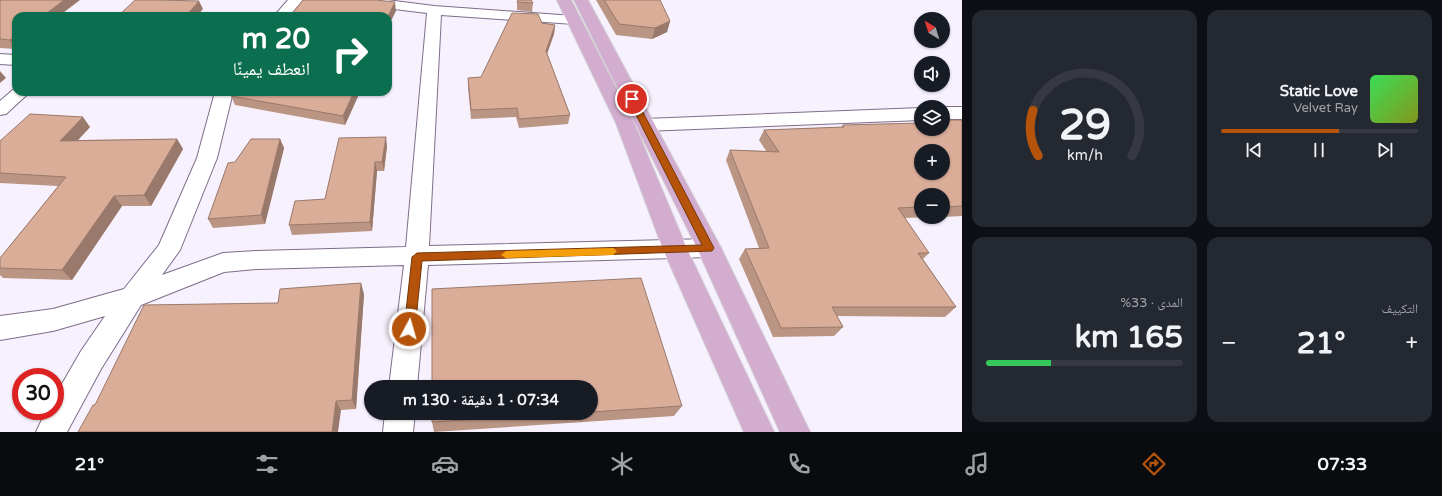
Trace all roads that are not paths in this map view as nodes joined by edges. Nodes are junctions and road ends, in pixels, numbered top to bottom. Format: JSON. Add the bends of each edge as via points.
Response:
{"nodes":[{"id":1,"x":296,"y":0,"type":"edge"},
{"id":2,"x":353,"y":0,"type":"edge"},
{"id":3,"x":564,"y":0,"type":"edge"},
{"id":4,"x":581,"y":0,"type":"edge"},
{"id":5,"x":434,"y":10,"type":"junction"},
{"id":6,"x":285,"y":12,"type":"edge"},
{"id":7,"x":574,"y":20,"type":"junction"},
{"id":8,"x":0,"y":59,"type":"edge"},
{"id":9,"x":12,"y":60,"type":"edge"},
{"id":10,"x":16,"y":96,"type":"edge"},
{"id":11,"x":223,"y":96,"type":"edge"},
{"id":12,"x":0,"y":110,"type":"edge"},
{"id":13,"x":950,"y":113,"type":"edge"},
{"id":14,"x":962,"y":113,"type":"edge"},
{"id":15,"x":914,"y":114,"type":"edge"},
{"id":16,"x":645,"y":125,"type":"junction"},
{"id":17,"x":709,"y":248,"type":"junction"},
{"id":18,"x":675,"y":250,"type":"junction"},
{"id":19,"x":417,"y":257,"type":"junction"},
{"id":20,"x":132,"y":297,"type":"junction"},
{"id":21,"x":0,"y":328,"type":"edge"},
{"id":22,"x":404,"y":380,"type":"edge"},
{"id":23,"x":399,"y":420,"type":"edge"},
{"id":24,"x":51,"y":432,"type":"edge"},
{"id":25,"x":398,"y":432,"type":"edge"},
{"id":26,"x":759,"y":432,"type":"edge"},
{"id":27,"x":795,"y":432,"type":"edge"}],
"edges":[{"from":1,"to":6,"type":"street"},
{"from":2,"to":5,"type":"street"},
{"from":3,"to":7,"type":"main road"},
{"from":4,"to":16,"type":"main road"},
{"from":5,"to":7,"type":"street"},
{"from":5,"to":19,"type":"street"},
{"from":7,"to":18,"type":"main road","via":[[625,123]]},
{"from":8,"to":9,"type":"street"},
{"from":10,"to":12,"type":"street"},
{"from":11,"to":20,"type":"street","via":[[207,158],[168,250]]},
{"from":13,"to":14,"type":"street"},
{"from":15,"to":16,"type":"street"},
{"from":16,"to":17,"type":"main road"},
{"from":17,"to":18,"type":"street"},
{"from":17,"to":27,"type":"main road"},
{"from":18,"to":19,"type":"street"},
{"from":18,"to":26,"type":"main road"},
{"from":19,"to":20,"type":"street","via":[[224,263]]},
{"from":19,"to":22,"type":"street"},
{"from":20,"to":21,"type":"street","via":[[53,320]]},
{"from":20,"to":24,"type":"street","via":[[91,360]]},
{"from":23,"to":25,"type":"street"}]}
